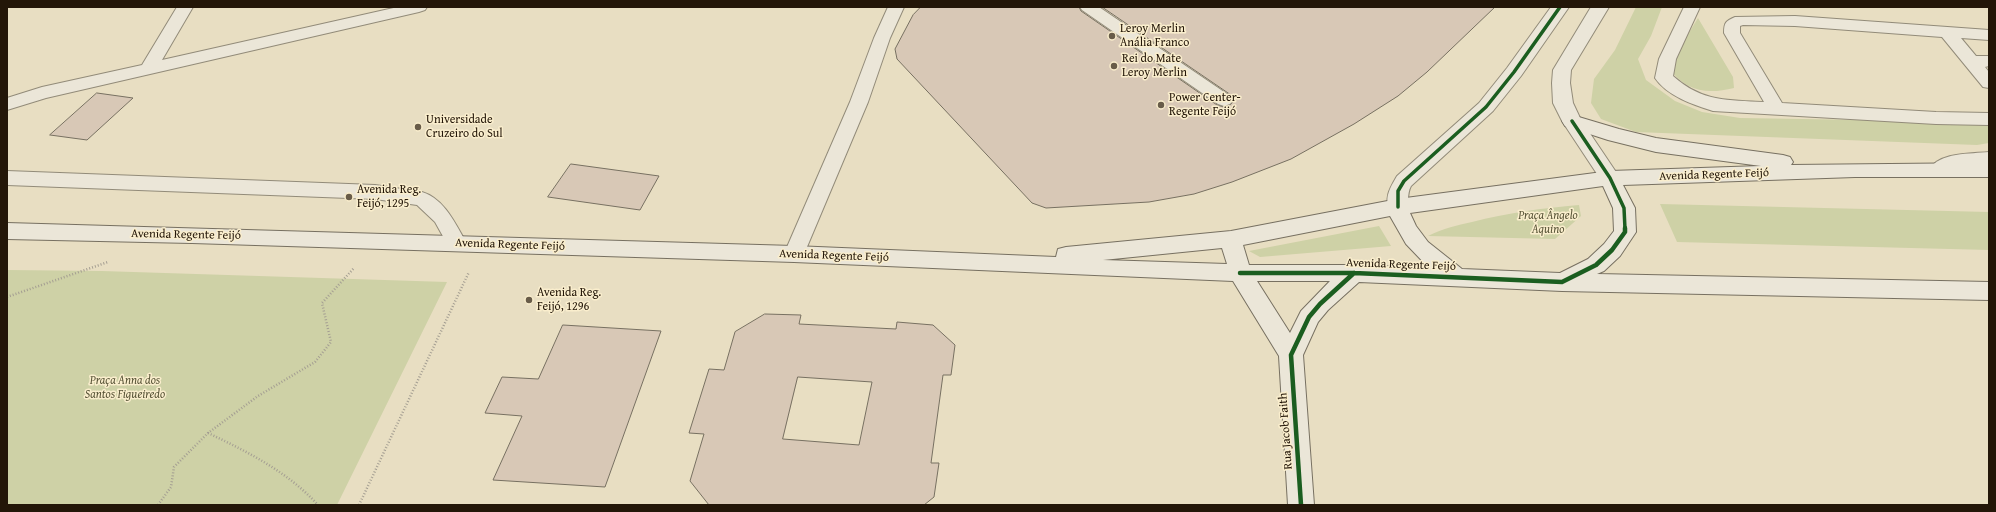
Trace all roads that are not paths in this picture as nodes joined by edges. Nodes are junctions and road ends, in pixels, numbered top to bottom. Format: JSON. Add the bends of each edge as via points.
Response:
{"nodes":[{"id":1,"x":185,"y":7,"type":"edge"},
{"id":2,"x":419,"y":7,"type":"edge"},
{"id":3,"x":896,"y":7,"type":"edge"},
{"id":4,"x":1088,"y":7,"type":"edge"},
{"id":5,"x":1560,"y":7,"type":"edge"},
{"id":6,"x":1600,"y":7,"type":"edge"},
{"id":7,"x":1692,"y":7,"type":"edge"},
{"id":8,"x":1947,"y":32,"type":"junction"},
{"id":9,"x":1989,"y":35,"type":"edge"},
{"id":10,"x":1972,"y":62,"type":"junction"},
{"id":11,"x":1989,"y":62,"type":"edge"},
{"id":12,"x":148,"y":69,"type":"junction"},
{"id":13,"x":1989,"y":83,"type":"edge"},
{"id":14,"x":1224,"y":100,"type":"dead end"},
{"id":15,"x":7,"y":104,"type":"edge"},
{"id":16,"x":1777,"y":109,"type":"junction"},
{"id":17,"x":1989,"y":119,"type":"edge"},
{"id":18,"x":1572,"y":121,"type":"junction"},
{"id":19,"x":1989,"y":158,"type":"edge"},
{"id":20,"x":1855,"y":170,"type":"junction"},
{"id":21,"x":1938,"y":170,"type":"junction"},
{"id":22,"x":1989,"y":170,"type":"edge"},
{"id":23,"x":7,"y":178,"type":"edge"},
{"id":24,"x":1610,"y":178,"type":"junction"},
{"id":25,"x":1398,"y":207,"type":"junction"},
{"id":26,"x":7,"y":231,"type":"edge"},
{"id":27,"x":1231,"y":239,"type":"junction"},
{"id":28,"x":457,"y":244,"type":"junction"},
{"id":29,"x":794,"y":254,"type":"junction"},
{"id":30,"x":1013,"y":262,"type":"junction"},
{"id":31,"x":1240,"y":273,"type":"junction"},
{"id":32,"x":1354,"y":273,"type":"junction"},
{"id":33,"x":1457,"y":277,"type":"junction"},
{"id":34,"x":1562,"y":282,"type":"junction"},
{"id":35,"x":1989,"y":291,"type":"edge"},
{"id":36,"x":1290,"y":355,"type":"junction"},
{"id":37,"x":1301,"y":505,"type":"edge"}],
"edges":[{"from":1,"to":12,"type":"lane"},
{"from":2,"to":12,"type":"lane"},
{"from":3,"to":29,"type":"lane","via":[[859,102]]},
{"from":4,"to":14,"type":"lane"},
{"from":5,"to":25,"type":"main road","via":[[1486,107],[1404,180],[1398,191]]},
{"from":6,"to":18,"type":"main road","via":[[1562,70],[1563,103]]},
{"from":7,"to":16,"type":"lane","via":[[1690,16],[1666,60],[1664,78],[1675,88],[1713,105]]},
{"from":8,"to":9,"type":"lane"},
{"from":8,"to":10,"type":"lane"},
{"from":8,"to":16,"type":"lane","via":[[1795,22],[1741,20],[1732,24],[1732,33]]},
{"from":10,"to":11,"type":"lane"},
{"from":10,"to":13,"type":"lane"},
{"from":12,"to":15,"type":"lane"},
{"from":16,"to":17,"type":"lane"},
{"from":18,"to":20,"type":"main road","via":[[1656,145]]},
{"from":18,"to":24,"type":"main road"},
{"from":19,"to":21,"type":"lane","via":[[1954,162]]},
{"from":20,"to":21,"type":"main road","name":"Avenida Regente Feijó"},
{"from":20,"to":24,"type":"main road","name":"Avenida Regente Feijó"},
{"from":21,"to":22,"type":"main road","name":"Avenida Regente Feijó"},
{"from":23,"to":28,"type":"lane","via":[[375,192],[422,199],[442,218]]},
{"from":24,"to":25,"type":"main road","name":"Avenida Regente Feijó"},
{"from":24,"to":34,"type":"main road","via":[[1624,208],[1625,232],[1612,250],[1596,265]]},
{"from":25,"to":27,"type":"main road","name":"Avenida Regente Feijó"},
{"from":25,"to":33,"type":"main road","via":[[1401,220],[1412,238],[1428,256]]},
{"from":26,"to":28,"type":"main road","name":"Avenida Regente Feijó"},
{"from":27,"to":30,"type":"main road","name":"Avenida Regente Feijó"},
{"from":27,"to":31,"type":"main road","name":"Rua Jacob Faith"},
{"from":28,"to":29,"type":"main road","name":"Avenida Regente Feijó"},
{"from":29,"to":30,"type":"main road","name":"Avenida Regente Feijó"},
{"from":30,"to":31,"type":"main road","name":"Avenida Regente Feijó"},
{"from":31,"to":32,"type":"main road","name":"Avenida Regente Feijó"},
{"from":31,"to":36,"type":"main road","name":"Rua Jacob Faith"},
{"from":32,"to":33,"type":"main road","name":"Avenida Regente Feijó"},
{"from":32,"to":36,"type":"main road","via":[[1309,317]]},
{"from":33,"to":34,"type":"main road","name":"Avenida Regente Feijó"},
{"from":34,"to":35,"type":"main road","name":"Avenida Regente Feijó"},
{"from":36,"to":37,"type":"main road","name":"Rua Jacob Faith"}]}
